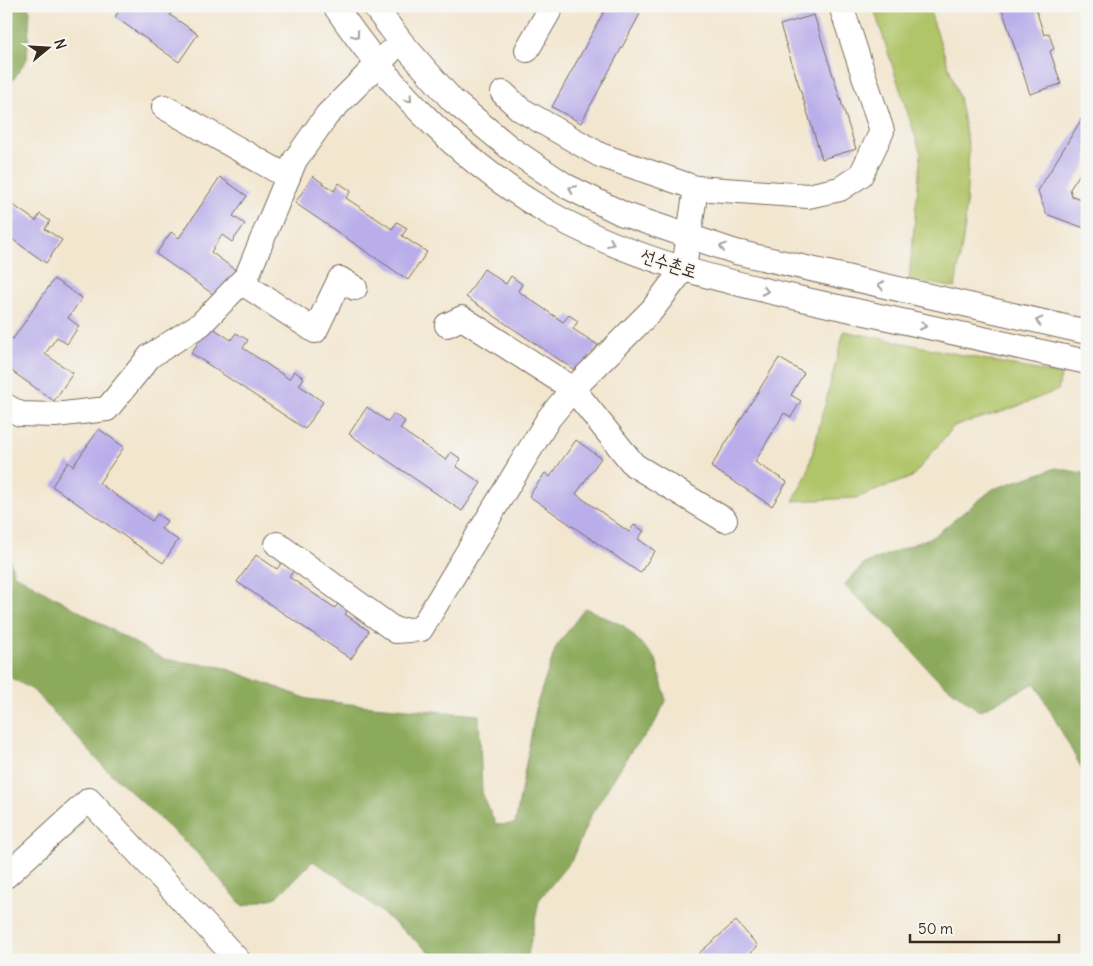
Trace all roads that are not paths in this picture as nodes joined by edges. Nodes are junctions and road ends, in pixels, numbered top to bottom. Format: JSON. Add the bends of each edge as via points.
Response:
{"nodes":[{"id":1,"x":335,"y":6,"type":"edge"},
{"id":2,"x":374,"y":6,"type":"edge"},
{"id":3,"x":552,"y":6,"type":"edge"},
{"id":4,"x":841,"y":6,"type":"edge"},
{"id":5,"x":402,"y":43,"type":"junction"},
{"id":6,"x":527,"y":50,"type":"dead end"},
{"id":7,"x":377,"y":63,"type":"junction"},
{"id":8,"x":503,"y":93,"type":"dead end"},
{"id":9,"x":164,"y":108,"type":"dead end"},
{"id":10,"x":288,"y":177,"type":"junction"},
{"id":11,"x":696,"y":188,"type":"junction"},
{"id":12,"x":689,"y":236,"type":"junction"},
{"id":13,"x":684,"y":268,"type":"junction"},
{"id":14,"x":241,"y":282,"type":"junction"},
{"id":15,"x":355,"y":288,"type":"dead end"},
{"id":16,"x":447,"y":325,"type":"dead end"},
{"id":17,"x":1087,"y":332,"type":"edge"},
{"id":18,"x":1087,"y":362,"type":"edge"},
{"id":19,"x":573,"y":389,"type":"junction"},
{"id":20,"x":6,"y":406,"type":"edge"},
{"id":21,"x":725,"y":520,"type":"dead end"},
{"id":22,"x":277,"y":544,"type":"dead end"},
{"id":23,"x":6,"y":876,"type":"edge"},
{"id":24,"x":238,"y":960,"type":"edge"}],
"edges":[{"from":1,"to":7,"type":"street","name":"선수촌로","one_way":true},
{"from":2,"to":5,"type":"street","name":"선수촌로"},
{"from":3,"to":6,"type":"street"},
{"from":4,"to":11,"type":"street","via":[[882,131],[861,175],[840,189],[808,196]]},
{"from":5,"to":7,"type":"street"},
{"from":12,"to":5,"type":"street","name":"선수촌로","one_way":true,"via":[[623,214],[566,186],[510,148],[452,100]]},
{"from":7,"to":10,"type":"street","via":[[327,115],[295,160]]},
{"from":7,"to":13,"type":"street","name":"선수촌로","one_way":true,"via":[[430,122],[491,173],[550,214],[611,244]]},
{"from":8,"to":11,"type":"street","via":[[520,109],[600,155]]},
{"from":9,"to":10,"type":"street"},
{"from":10,"to":14,"type":"street","via":[[247,276]]},
{"from":11,"to":12,"type":"street"},
{"from":12,"to":13,"type":"street"},
{"from":17,"to":12,"type":"street","name":"선수촌로","one_way":true,"via":[[736,252]]},
{"from":13,"to":18,"type":"street","name":"선수촌로","one_way":true,"via":[[728,282]]},
{"from":13,"to":19,"type":"street","via":[[652,310]]},
{"from":14,"to":15,"type":"street","via":[[314,331],[340,279]]},
{"from":14,"to":20,"type":"street","via":[[201,324],[150,356],[107,409],[55,415],[20,414]]},
{"from":16,"to":19,"type":"street","via":[[462,318]]},
{"from":19,"to":21,"type":"street","via":[[634,465]]},
{"from":19,"to":22,"type":"street","via":[[549,418],[421,629],[396,631]]},
{"from":23,"to":24,"type":"street","via":[[89,800]]}]}
